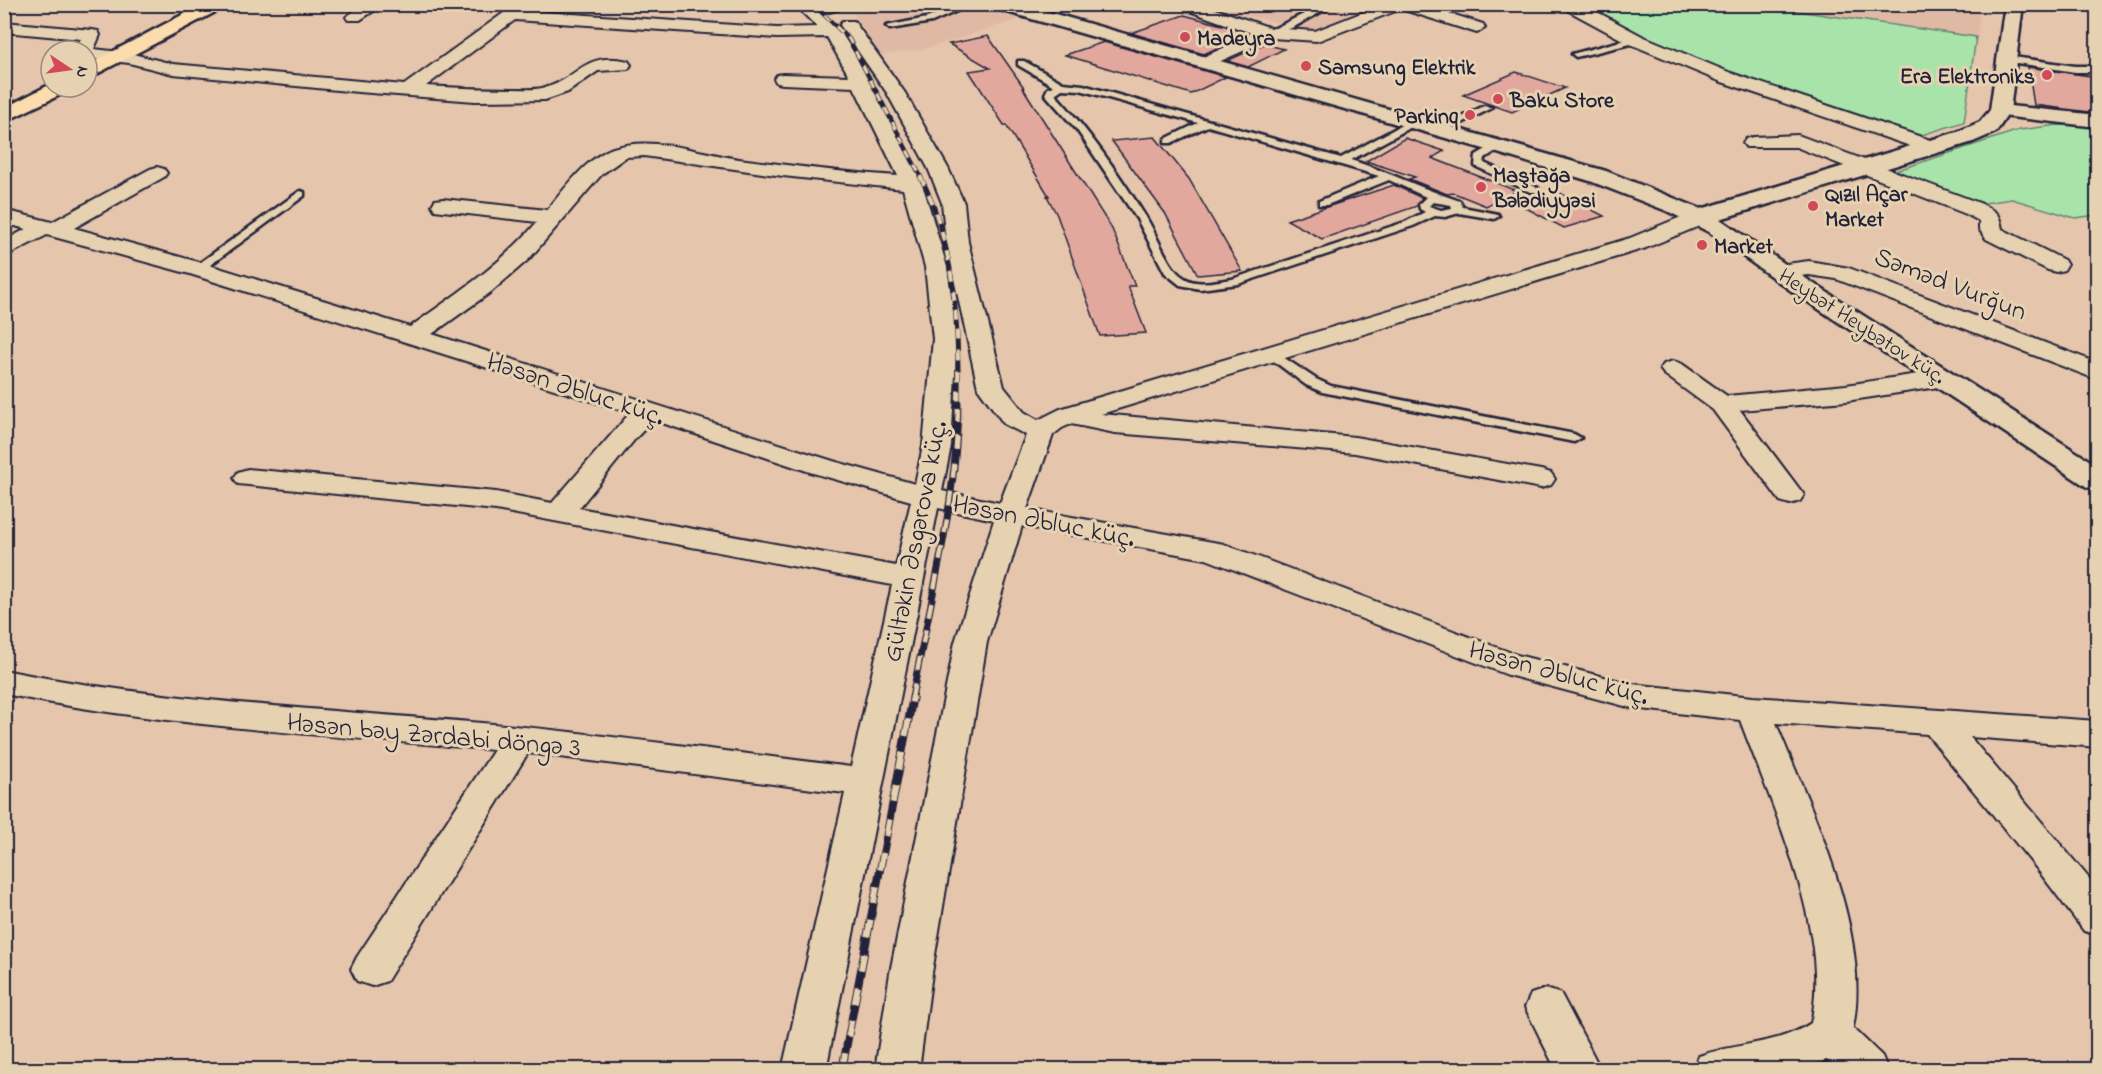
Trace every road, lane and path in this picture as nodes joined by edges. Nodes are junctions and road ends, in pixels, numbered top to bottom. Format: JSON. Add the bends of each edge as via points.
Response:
{"nodes":[{"id":1,"x":200,"y":4,"type":"edge"},
{"id":2,"x":217,"y":4,"type":"edge"},
{"id":3,"x":376,"y":4,"type":"edge"},
{"id":4,"x":969,"y":4,"type":"edge"},
{"id":5,"x":999,"y":4,"type":"edge"},
{"id":6,"x":1184,"y":4,"type":"edge"},
{"id":7,"x":1331,"y":4,"type":"edge"},
{"id":8,"x":1401,"y":4,"type":"edge"},
{"id":9,"x":1564,"y":4,"type":"edge"},
{"id":10,"x":2014,"y":4,"type":"edge"},
{"id":11,"x":520,"y":10,"type":"edge"},
{"id":12,"x":826,"y":10,"type":"edge"},
{"id":13,"x":354,"y":17,"type":"dead end"},
{"id":14,"x":890,"y":26,"type":"dead end"},
{"id":15,"x":1477,"y":28,"type":"dead end"},
{"id":16,"x":9,"y":30,"type":"edge"},
{"id":17,"x":1269,"y":33,"type":"junction"},
{"id":18,"x":89,"y":39,"type":"edge"},
{"id":19,"x":1636,"y":40,"type":"junction"},
{"id":20,"x":99,"y":54,"type":"edge"},
{"id":21,"x":1576,"y":54,"type":"dead end"},
{"id":22,"x":99,"y":55,"type":"edge"},
{"id":23,"x":99,"y":57,"type":"edge"},
{"id":24,"x":2007,"y":59,"type":"junction"},
{"id":25,"x":1021,"y":63,"type":"dead end"},
{"id":26,"x":1205,"y":63,"type":"junction"},
{"id":27,"x":622,"y":65,"type":"dead end"},
{"id":28,"x":2097,"y":69,"type":"edge"},
{"id":29,"x":783,"y":79,"type":"dead end"},
{"id":30,"x":859,"y":81,"type":"junction"},
{"id":31,"x":1061,"y":86,"type":"junction"},
{"id":32,"x":39,"y":88,"type":"edge"},
{"id":33,"x":407,"y":91,"type":"junction"},
{"id":34,"x":39,"y":98,"type":"edge"},
{"id":35,"x":4,"y":106,"type":"edge"},
{"id":36,"x":1487,"y":108,"type":"dead end"},
{"id":37,"x":2000,"y":111,"type":"junction"},
{"id":38,"x":4,"y":116,"type":"edge"},
{"id":39,"x":2097,"y":121,"type":"edge"},
{"id":40,"x":1414,"y":122,"type":"junction"},
{"id":41,"x":1206,"y":123,"type":"junction"},
{"id":42,"x":1441,"y":130,"type":"junction"},
{"id":43,"x":1168,"y":141,"type":"dead end"},
{"id":44,"x":1753,"y":143,"type":"dead end"},
{"id":45,"x":1499,"y":146,"type":"junction"},
{"id":46,"x":1932,"y":147,"type":"junction"},
{"id":47,"x":1342,"y":161,"type":"junction"},
{"id":48,"x":1867,"y":167,"type":"junction"},
{"id":49,"x":157,"y":173,"type":"dead end"},
{"id":50,"x":1389,"y":177,"type":"junction"},
{"id":51,"x":912,"y":183,"type":"junction"},
{"id":52,"x":1534,"y":190,"type":"dead end"},
{"id":53,"x":300,"y":194,"type":"dead end"},
{"id":54,"x":1437,"y":198,"type":"junction"},
{"id":55,"x":1323,"y":203,"type":"dead end"},
{"id":56,"x":443,"y":205,"type":"dead end"},
{"id":57,"x":1458,"y":209,"type":"junction"},
{"id":58,"x":1434,"y":212,"type":"junction"},
{"id":59,"x":4,"y":216,"type":"edge"},
{"id":60,"x":1494,"y":216,"type":"dead end"},
{"id":61,"x":554,"y":217,"type":"junction"},
{"id":62,"x":1701,"y":217,"type":"junction"},
{"id":63,"x":51,"y":228,"type":"junction"},
{"id":64,"x":4,"y":250,"type":"edge"},
{"id":65,"x":2056,"y":265,"type":"dead end"},
{"id":66,"x":198,"y":269,"type":"junction"},
{"id":67,"x":1779,"y":271,"type":"junction"},
{"id":68,"x":413,"y":336,"type":"junction"},
{"id":69,"x":1271,"y":353,"type":"junction"},
{"id":70,"x":1673,"y":369,"type":"dead end"},
{"id":71,"x":2097,"y":372,"type":"edge"},
{"id":72,"x":1944,"y":378,"type":"junction"},
{"id":73,"x":1166,"y":384,"type":"junction"},
{"id":74,"x":1722,"y":404,"type":"junction"},
{"id":75,"x":648,"y":410,"type":"junction"},
{"id":76,"x":1069,"y":415,"type":"junction"},
{"id":77,"x":1168,"y":430,"type":"junction"},
{"id":78,"x":1041,"y":432,"type":"junction"},
{"id":79,"x":1574,"y":438,"type":"dead end"},
{"id":80,"x":2096,"y":477,"type":"edge"},
{"id":81,"x":248,"y":478,"type":"dead end"},
{"id":82,"x":1542,"y":478,"type":"dead end"},
{"id":83,"x":1790,"y":495,"type":"dead end"},
{"id":84,"x":925,"y":496,"type":"junction"},
{"id":85,"x":560,"y":512,"type":"junction"},
{"id":86,"x":1010,"y":515,"type":"junction"},
{"id":87,"x":908,"y":578,"type":"junction"},
{"id":88,"x":4,"y":682,"type":"edge"},
{"id":89,"x":1753,"y":709,"type":"junction"},
{"id":90,"x":1937,"y":722,"type":"junction"},
{"id":91,"x":2097,"y":734,"type":"edge"},
{"id":92,"x":519,"y":739,"type":"junction"},
{"id":93,"x":865,"y":782,"type":"junction"},
{"id":94,"x":2097,"y":919,"type":"edge"},
{"id":95,"x":372,"y":969,"type":"dead end"},
{"id":96,"x":1546,"y":1007,"type":"dead end"},
{"id":97,"x":1830,"y":1034,"type":"junction"},
{"id":98,"x":804,"y":1070,"type":"edge"},
{"id":99,"x":897,"y":1070,"type":"edge"},
{"id":100,"x":1579,"y":1070,"type":"edge"},
{"id":101,"x":1715,"y":1070,"type":"edge"},
{"id":102,"x":1866,"y":1070,"type":"edge"}],
"edges":[{"from":1,"to":20,"type":"main road"},
{"from":2,"to":22,"type":"main road"},
{"from":3,"to":13,"type":"street"},
{"from":4,"to":14,"type":"lane","via":[[929,20]]},
{"from":5,"to":26,"type":"main road","name":"Heybət Heybətov küç."},
{"from":6,"to":17,"type":"street"},
{"from":7,"to":17,"type":"lane"},
{"from":8,"to":15,"type":"street"},
{"from":8,"to":17,"type":"street","via":[[1317,36]]},
{"from":9,"to":19,"type":"street"},
{"from":10,"to":24,"type":"main road"},
{"from":11,"to":12,"type":"street","via":[[777,33]]},
{"from":11,"to":33,"type":"street"},
{"from":12,"to":30,"type":"street","name":"Gültəkin Əsgərova küç."},
{"from":12,"to":78,"type":"street","via":[[843,18],[896,93],[938,168],[953,203],[957,242],[992,388],[1014,418]]},
{"from":16,"to":18,"type":"street","via":[[92,35]]},
{"from":17,"to":26,"type":"street"},
{"from":19,"to":21,"type":"lane"},
{"from":19,"to":46,"type":"street","via":[[1725,77]]},
{"from":23,"to":33,"type":"street","via":[[173,69]]},
{"from":24,"to":28,"type":"lane"},
{"from":24,"to":37,"type":"main road"},
{"from":25,"to":31,"type":"lane"},
{"from":26,"to":40,"type":"main road","name":"Heybət Heybətov küç."},
{"from":27,"to":33,"type":"street","via":[[594,66],[562,88],[545,94]]},
{"from":29,"to":30,"type":"street"},
{"from":30,"to":51,"type":"street","name":"Gültəkin Əsgərova küç."},
{"from":31,"to":41,"type":"lane","via":[[1080,87]]},
{"from":31,"to":58,"type":"lane","via":[[1050,94],[1081,128],[1142,219],[1171,273],[1185,284],[1234,282]]},
{"from":32,"to":35,"type":"main road"},
{"from":34,"to":38,"type":"main road"},
{"from":36,"to":42,"type":"lane"},
{"from":37,"to":39,"type":"main road"},
{"from":37,"to":46,"type":"main road","via":[[1981,131]]},
{"from":40,"to":42,"type":"main road","name":"Heybət Heybətov küç."},
{"from":40,"to":47,"type":"lane"},
{"from":41,"to":43,"type":"lane"},
{"from":41,"to":47,"type":"lane"},
{"from":42,"to":45,"type":"main road","name":"Heybət Heybətov küç."},
{"from":44,"to":48,"type":"street","via":[[1798,141]]},
{"from":45,"to":52,"type":"lane","via":[[1480,157],[1479,164]]},
{"from":45,"to":62,"type":"main road","name":"Heybət Heybətov küç.","via":[[1606,179]]},
{"from":46,"to":48,"type":"main road"},
{"from":47,"to":50,"type":"lane"},
{"from":48,"to":62,"type":"main road"},
{"from":48,"to":65,"type":"street","via":[[1985,213],[1994,234]]},
{"from":49,"to":63,"type":"street"},
{"from":50,"to":54,"type":"lane"},
{"from":50,"to":55,"type":"lane"},
{"from":51,"to":61,"type":"street","via":[[631,150],[612,156],[583,182]]},
{"from":51,"to":84,"type":"street","name":"Gültəkin Əsgərova küç.","via":[[936,267],[945,339],[937,446]]},
{"from":53,"to":66,"type":"lane"},
{"from":54,"to":57,"type":"lane","via":[[1456,203]]},
{"from":54,"to":58,"type":"lane","via":[[1424,204]]},
{"from":56,"to":61,"type":"street"},
{"from":57,"to":58,"type":"lane"},
{"from":57,"to":60,"type":"lane"},
{"from":59,"to":63,"type":"street","name":"Həsən Əbluc küç."},
{"from":61,"to":68,"type":"street","via":[[496,276]]},
{"from":62,"to":67,"type":"main road","name":"Heybət Heybətov küç."},
{"from":62,"to":69,"type":"street","via":[[1629,246]]},
{"from":63,"to":64,"type":"street"},
{"from":63,"to":66,"type":"street","name":"Həsən Əbluc küç."},
{"from":66,"to":68,"type":"street","name":"Həsən Əbluc küç."},
{"from":67,"to":71,"type":"street","name":"Səməd Vurğun","via":[[1809,268],[1841,273]]},
{"from":67,"to":72,"type":"main road","name":"Heybət Heybətov küç."},
{"from":68,"to":75,"type":"street","name":"Həsən Əbluc küç."},
{"from":69,"to":73,"type":"street"},
{"from":69,"to":79,"type":"lane","via":[[1311,382],[1336,392]]},
{"from":70,"to":74,"type":"street"},
{"from":72,"to":74,"type":"street","via":[[1846,393]]},
{"from":72,"to":80,"type":"main road","name":"Heybət Heybətov küç."},
{"from":73,"to":76,"type":"street"},
{"from":73,"to":77,"type":"street"},
{"from":74,"to":83,"type":"street"},
{"from":75,"to":84,"type":"street","name":"Həsən Əbluc küç."},
{"from":75,"to":85,"type":"street"},
{"from":76,"to":77,"type":"street"},
{"from":76,"to":78,"type":"street"},
{"from":77,"to":82,"type":"street","via":[[1355,445]]},
{"from":78,"to":86,"type":"street"},
{"from":81,"to":85,"type":"street","via":[[426,493]]},
{"from":84,"to":86,"type":"street","name":"Həsən Əbluc küç."},
{"from":84,"to":87,"type":"street","name":"Gültəkin Əsgərova küç."},
{"from":85,"to":87,"type":"street"},
{"from":86,"to":89,"type":"street","name":"Həsən Əbluc küç.","via":[[1214,552],[1508,664],[1632,696]]},
{"from":86,"to":99,"type":"street","via":[[971,642]]},
{"from":87,"to":93,"type":"street","name":"Gültəkin Əsgərova küç."},
{"from":88,"to":92,"type":"street","name":"Həsən bəy Zərdabi döngə 3","via":[[62,695],[241,717]]},
{"from":89,"to":90,"type":"street","name":"Həsən Əbluc küç."},
{"from":89,"to":97,"type":"street","via":[[1821,891],[1831,936],[1837,999]]},
{"from":90,"to":91,"type":"street","name":"Həsən Əbluc küç."},
{"from":90,"to":94,"type":"street"},
{"from":92,"to":93,"type":"street","name":"Həsən bəy Zərdabi döngə 3"},
{"from":92,"to":95,"type":"street"},
{"from":93,"to":98,"type":"street","name":"Gültəkin Əsgərova küç."},
{"from":96,"to":100,"type":"street"},
{"from":97,"to":101,"type":"street","via":[[1811,1047]]},
{"from":97,"to":102,"type":"street"}]}
